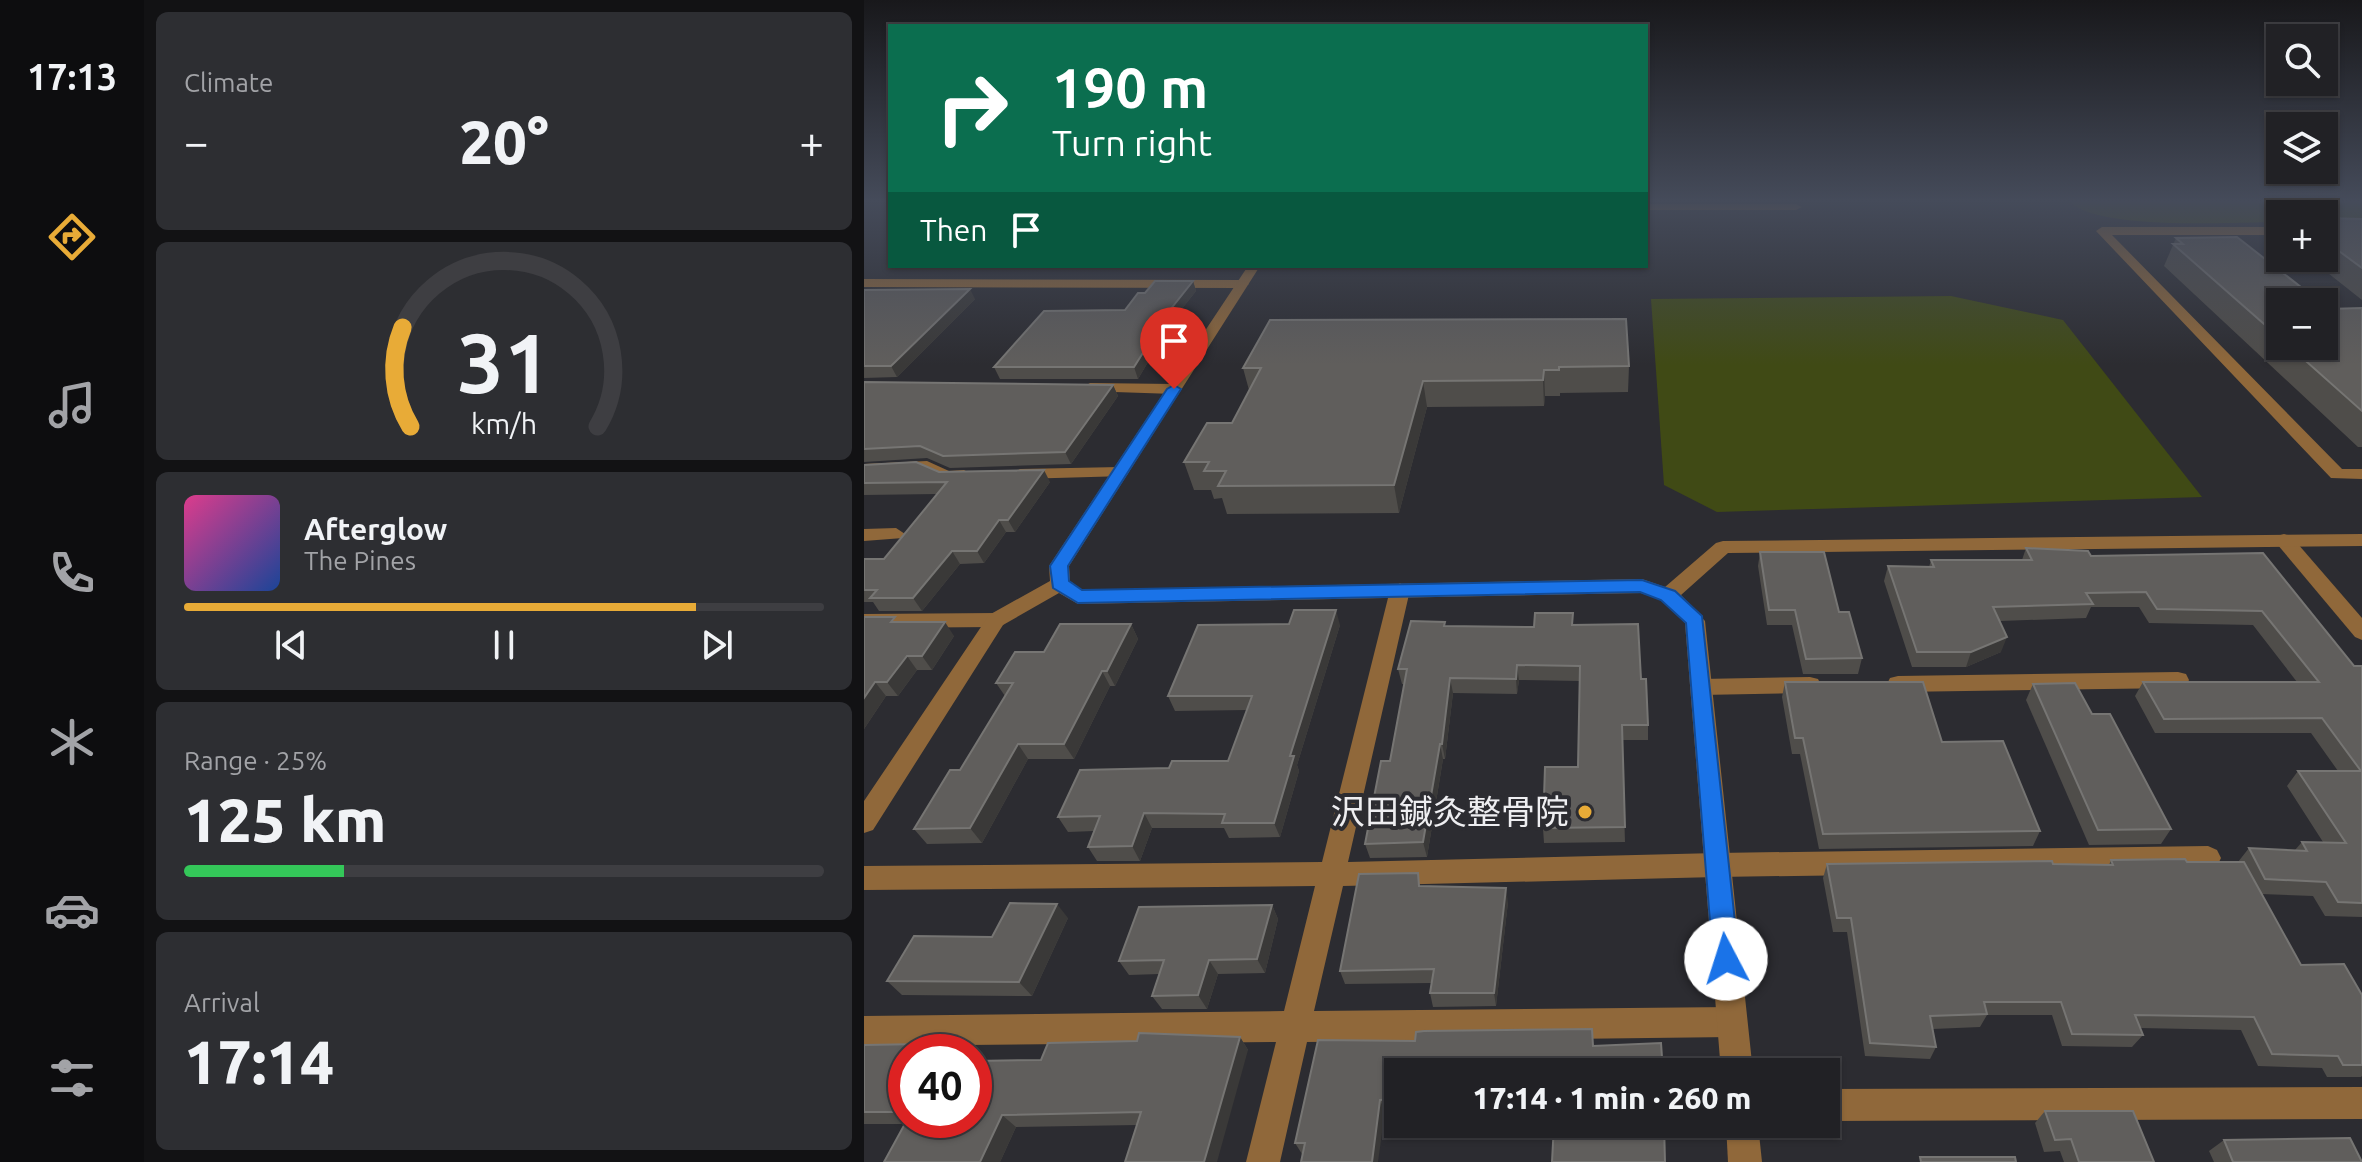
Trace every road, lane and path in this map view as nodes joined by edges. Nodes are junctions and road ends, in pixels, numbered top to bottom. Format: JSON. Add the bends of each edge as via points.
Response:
{"nodes":[{"id":1,"x":2126,"y":256,"type":"edge"},
{"id":2,"x":1253,"y":268,"type":"edge"},
{"id":3,"x":864,"y":283,"type":"edge"},
{"id":4,"x":1242,"y":284,"type":"junction"},
{"id":5,"x":1081,"y":388,"type":"edge"},
{"id":6,"x":1174,"y":389,"type":"junction"},
{"id":7,"x":864,"y":469,"type":"edge"},
{"id":8,"x":1120,"y":472,"type":"junction"},
{"id":9,"x":1009,"y":474,"type":"edge"},
{"id":10,"x":2362,"y":474,"type":"edge"},
{"id":11,"x":978,"y":475,"type":"edge"},
{"id":12,"x":896,"y":534,"type":"dead end"},
{"id":13,"x":864,"y":535,"type":"edge"},
{"id":14,"x":2284,"y":540,"type":"junction"},
{"id":15,"x":2362,"y":540,"type":"edge"},
{"id":16,"x":1060,"y":584,"type":"junction"},
{"id":17,"x":1400,"y":590,"type":"junction"},
{"id":18,"x":1668,"y":595,"type":"junction"},
{"id":19,"x":996,"y":620,"type":"junction"},
{"id":20,"x":864,"y":621,"type":"edge"},
{"id":21,"x":2362,"y":632,"type":"edge"},
{"id":22,"x":2178,"y":680,"type":"edge"},
{"id":23,"x":1876,"y":684,"type":"edge"},
{"id":24,"x":1828,"y":685,"type":"edge"},
{"id":25,"x":1701,"y":687,"type":"junction"},
{"id":26,"x":864,"y":822,"type":"edge"},
{"id":27,"x":2208,"y":858,"type":"edge"},
{"id":28,"x":1717,"y":865,"type":"junction"},
{"id":29,"x":1333,"y":874,"type":"junction"},
{"id":30,"x":864,"y":878,"type":"edge"},
{"id":31,"x":1732,"y":1022,"type":"junction"},
{"id":32,"x":1295,"y":1027,"type":"junction"},
{"id":33,"x":864,"y":1031,"type":"edge"},
{"id":34,"x":1736,"y":1058,"type":"edge"},
{"id":35,"x":2362,"y":1103,"type":"edge"},
{"id":36,"x":1840,"y":1105,"type":"edge"},
{"id":37,"x":1743,"y":1138,"type":"edge"},
{"id":38,"x":1263,"y":1162,"type":"edge"},
{"id":39,"x":1745,"y":1162,"type":"edge"}],
"edges":[{"from":1,"to":10,"type":"street","via":[[2337,474]]},
{"from":2,"to":4,"type":"street"},
{"from":3,"to":4,"type":"street"},
{"from":4,"to":6,"type":"street"},
{"from":5,"to":6,"type":"street"},
{"from":6,"to":8,"type":"street"},
{"from":7,"to":11,"type":"street","via":[[927,466],[946,476]]},
{"from":8,"to":9,"type":"street"},
{"from":8,"to":16,"type":"street","via":[[1059,566]]},
{"from":12,"to":13,"type":"street"},
{"from":14,"to":15,"type":"street"},
{"from":14,"to":18,"type":"street","via":[[1723,547]]},
{"from":14,"to":21,"type":"street"},
{"from":16,"to":17,"type":"street","via":[[1078,597]]},
{"from":16,"to":19,"type":"street"},
{"from":17,"to":18,"type":"street","via":[[1642,586]]},
{"from":17,"to":29,"type":"street"},
{"from":18,"to":25,"type":"street","via":[[1695,621]]},
{"from":19,"to":20,"type":"street"},
{"from":19,"to":26,"type":"street"},
{"from":22,"to":23,"type":"street"},
{"from":24,"to":25,"type":"street"},
{"from":25,"to":28,"type":"street"},
{"from":27,"to":28,"type":"street"},
{"from":28,"to":29,"type":"street"},
{"from":28,"to":31,"type":"street"},
{"from":29,"to":30,"type":"street"},
{"from":29,"to":32,"type":"street"},
{"from":31,"to":32,"type":"street"},
{"from":31,"to":34,"type":"street"},
{"from":32,"to":33,"type":"street"},
{"from":32,"to":38,"type":"street"},
{"from":35,"to":36,"type":"street"},
{"from":37,"to":39,"type":"street"}]}
